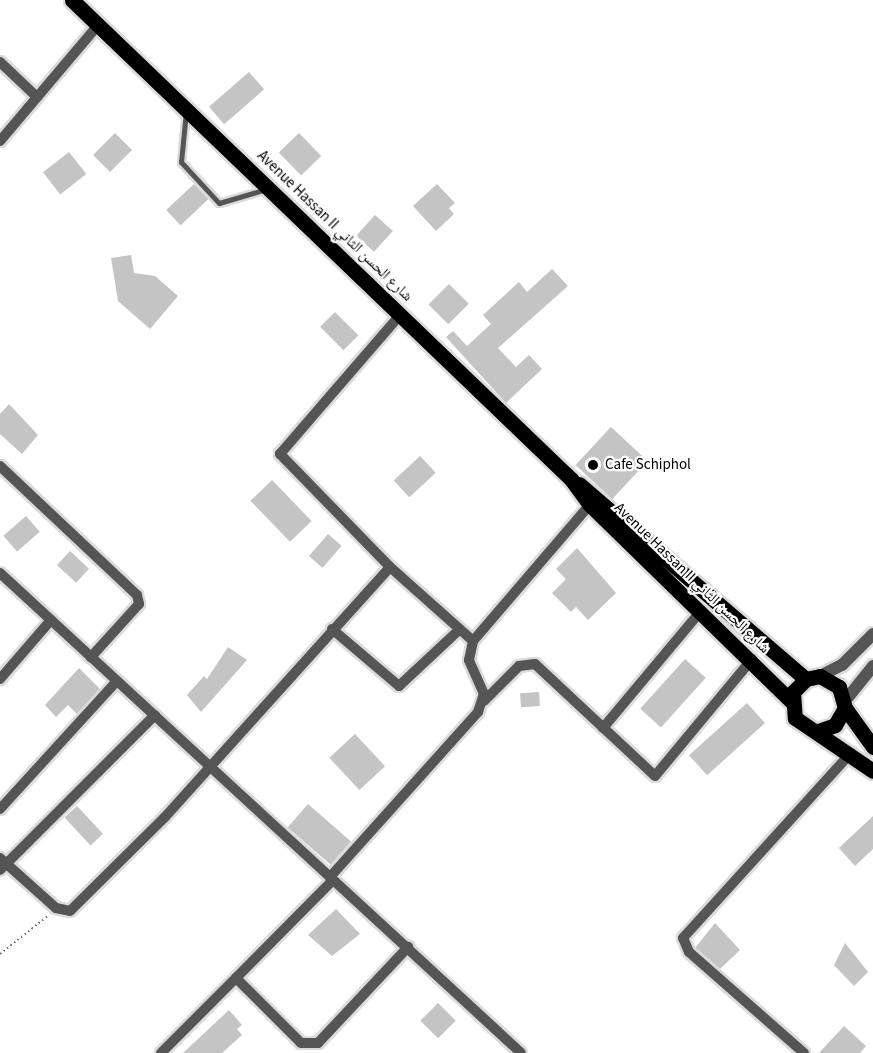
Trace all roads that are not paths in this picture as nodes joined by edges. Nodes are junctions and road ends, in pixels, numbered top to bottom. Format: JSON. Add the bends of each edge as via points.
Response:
{"nodes":[{"id":1,"x":72,"y":0,"type":"edge"},
{"id":2,"x":98,"y":25,"type":"junction"},
{"id":3,"x":0,"y":62,"type":"edge"},
{"id":4,"x":37,"y":97,"type":"junction"},
{"id":5,"x":186,"y":110,"type":"junction"},
{"id":6,"x":0,"y":141,"type":"edge"},
{"id":7,"x":270,"y":188,"type":"junction"},
{"id":8,"x":401,"y":314,"type":"junction"},
{"id":9,"x":0,"y":466,"type":"edge"},
{"id":10,"x":594,"y":500,"type":"junction"},
{"id":11,"x":390,"y":567,"type":"junction"},
{"id":12,"x":0,"y":573,"type":"edge"},
{"id":13,"x":701,"y":611,"type":"junction"},
{"id":14,"x":51,"y":620,"type":"junction"},
{"id":15,"x":332,"y":629,"type":"junction"},
{"id":16,"x":460,"y":629,"type":"junction"},
{"id":17,"x":873,"y":634,"type":"edge"},
{"id":18,"x":473,"y":641,"type":"junction"},
{"id":19,"x":91,"y":657,"type":"junction"},
{"id":20,"x":752,"y":659,"type":"junction"},
{"id":21,"x":873,"y":666,"type":"edge"},
{"id":22,"x":813,"y":678,"type":"junction"},
{"id":23,"x":0,"y":679,"type":"edge"},
{"id":24,"x":117,"y":681,"type":"junction"},
{"id":25,"x":791,"y":700,"type":"junction"},
{"id":26,"x":484,"y":701,"type":"junction"},
{"id":27,"x":845,"y":705,"type":"junction"},
{"id":28,"x":154,"y":715,"type":"junction"},
{"id":29,"x":603,"y":728,"type":"junction"},
{"id":30,"x":818,"y":731,"type":"junction"},
{"id":31,"x":873,"y":747,"type":"edge"},
{"id":32,"x":851,"y":753,"type":"junction"},
{"id":33,"x":209,"y":766,"type":"junction"},
{"id":34,"x":873,"y":771,"type":"edge"},
{"id":35,"x":0,"y":809,"type":"edge"},
{"id":36,"x":2,"y":864,"type":"edge"},
{"id":37,"x":332,"y":878,"type":"junction"},
{"id":38,"x":408,"y":947,"type":"junction"},
{"id":39,"x":236,"y":978,"type":"junction"},
{"id":40,"x":161,"y":1053,"type":"edge"},
{"id":41,"x":521,"y":1053,"type":"edge"},
{"id":42,"x":804,"y":1053,"type":"edge"}],
"edges":[{"from":1,"to":2,"type":"main road","name":"Avenue Hassan II شارع الحسن الثاني"},
{"from":2,"to":4,"type":"street"},
{"from":2,"to":5,"type":"main road","name":"Avenue Hassan II شارع الحسن الثاني"},
{"from":3,"to":4,"type":"street"},
{"from":4,"to":6,"type":"street"},
{"from":5,"to":7,"type":"main road","name":"Avenue Hassan II شارع الحسن الثاني"},
{"from":5,"to":7,"type":"lane","via":[[181,162],[219,203]]},
{"from":7,"to":8,"type":"main road","name":"Avenue Hassan II شارع الحسن الثاني"},
{"from":8,"to":10,"type":"main road","name":"Avenue Hassan II شارع الحسن الثاني"},
{"from":8,"to":11,"type":"street","via":[[280,454]]},
{"from":9,"to":19,"type":"street","via":[[137,595],[139,603]]},
{"from":10,"to":13,"type":"main road","name":"Avenue Hassan II شارع الحسن الثاني"},
{"from":10,"to":18,"type":"street"},
{"from":10,"to":22,"type":"main road","name":"Avenue Hassan II شارع الحسن الثاني"},
{"from":11,"to":15,"type":"street"},
{"from":11,"to":16,"type":"street"},
{"from":12,"to":14,"type":"street"},
{"from":13,"to":20,"type":"main road","name":"Avenue Hassan II شارع الحسن الثاني"},
{"from":13,"to":29,"type":"street"},
{"from":14,"to":19,"type":"street"},
{"from":14,"to":23,"type":"street"},
{"from":15,"to":16,"type":"street","via":[[399,686]]},
{"from":15,"to":33,"type":"street"},
{"from":16,"to":18,"type":"street"},
{"from":17,"to":22,"type":"street","via":[[842,665]]},
{"from":18,"to":26,"type":"street","via":[[469,660]]},
{"from":19,"to":24,"type":"street"},
{"from":20,"to":25,"type":"main road","name":"Avenue Hassan II شارع الحسن الثاني"},
{"from":20,"to":29,"type":"street","via":[[662,773],[652,775]]},
{"from":21,"to":27,"type":"street"},
{"from":22,"to":25,"type":"main road"},
{"from":22,"to":27,"type":"main road","via":[[834,682]]},
{"from":24,"to":28,"type":"street"},
{"from":24,"to":35,"type":"street"},
{"from":25,"to":30,"type":"main road","via":[[795,718]]},
{"from":26,"to":29,"type":"street","via":[[519,666],[534,664]]},
{"from":26,"to":37,"type":"street"},
{"from":27,"to":30,"type":"main road","via":[[835,724]]},
{"from":27,"to":31,"type":"main road"},
{"from":28,"to":33,"type":"street"},
{"from":28,"to":36,"type":"street"},
{"from":30,"to":32,"type":"main road"},
{"from":32,"to":34,"type":"main road"},
{"from":32,"to":42,"type":"street","via":[[683,938],[688,952]]},
{"from":33,"to":36,"type":"street","via":[[118,867],[64,914]]},
{"from":33,"to":37,"type":"street"},
{"from":37,"to":38,"type":"street"},
{"from":37,"to":39,"type":"street"},
{"from":38,"to":39,"type":"street","via":[[310,1047]]},
{"from":38,"to":41,"type":"street"},
{"from":39,"to":40,"type":"street"}]}
